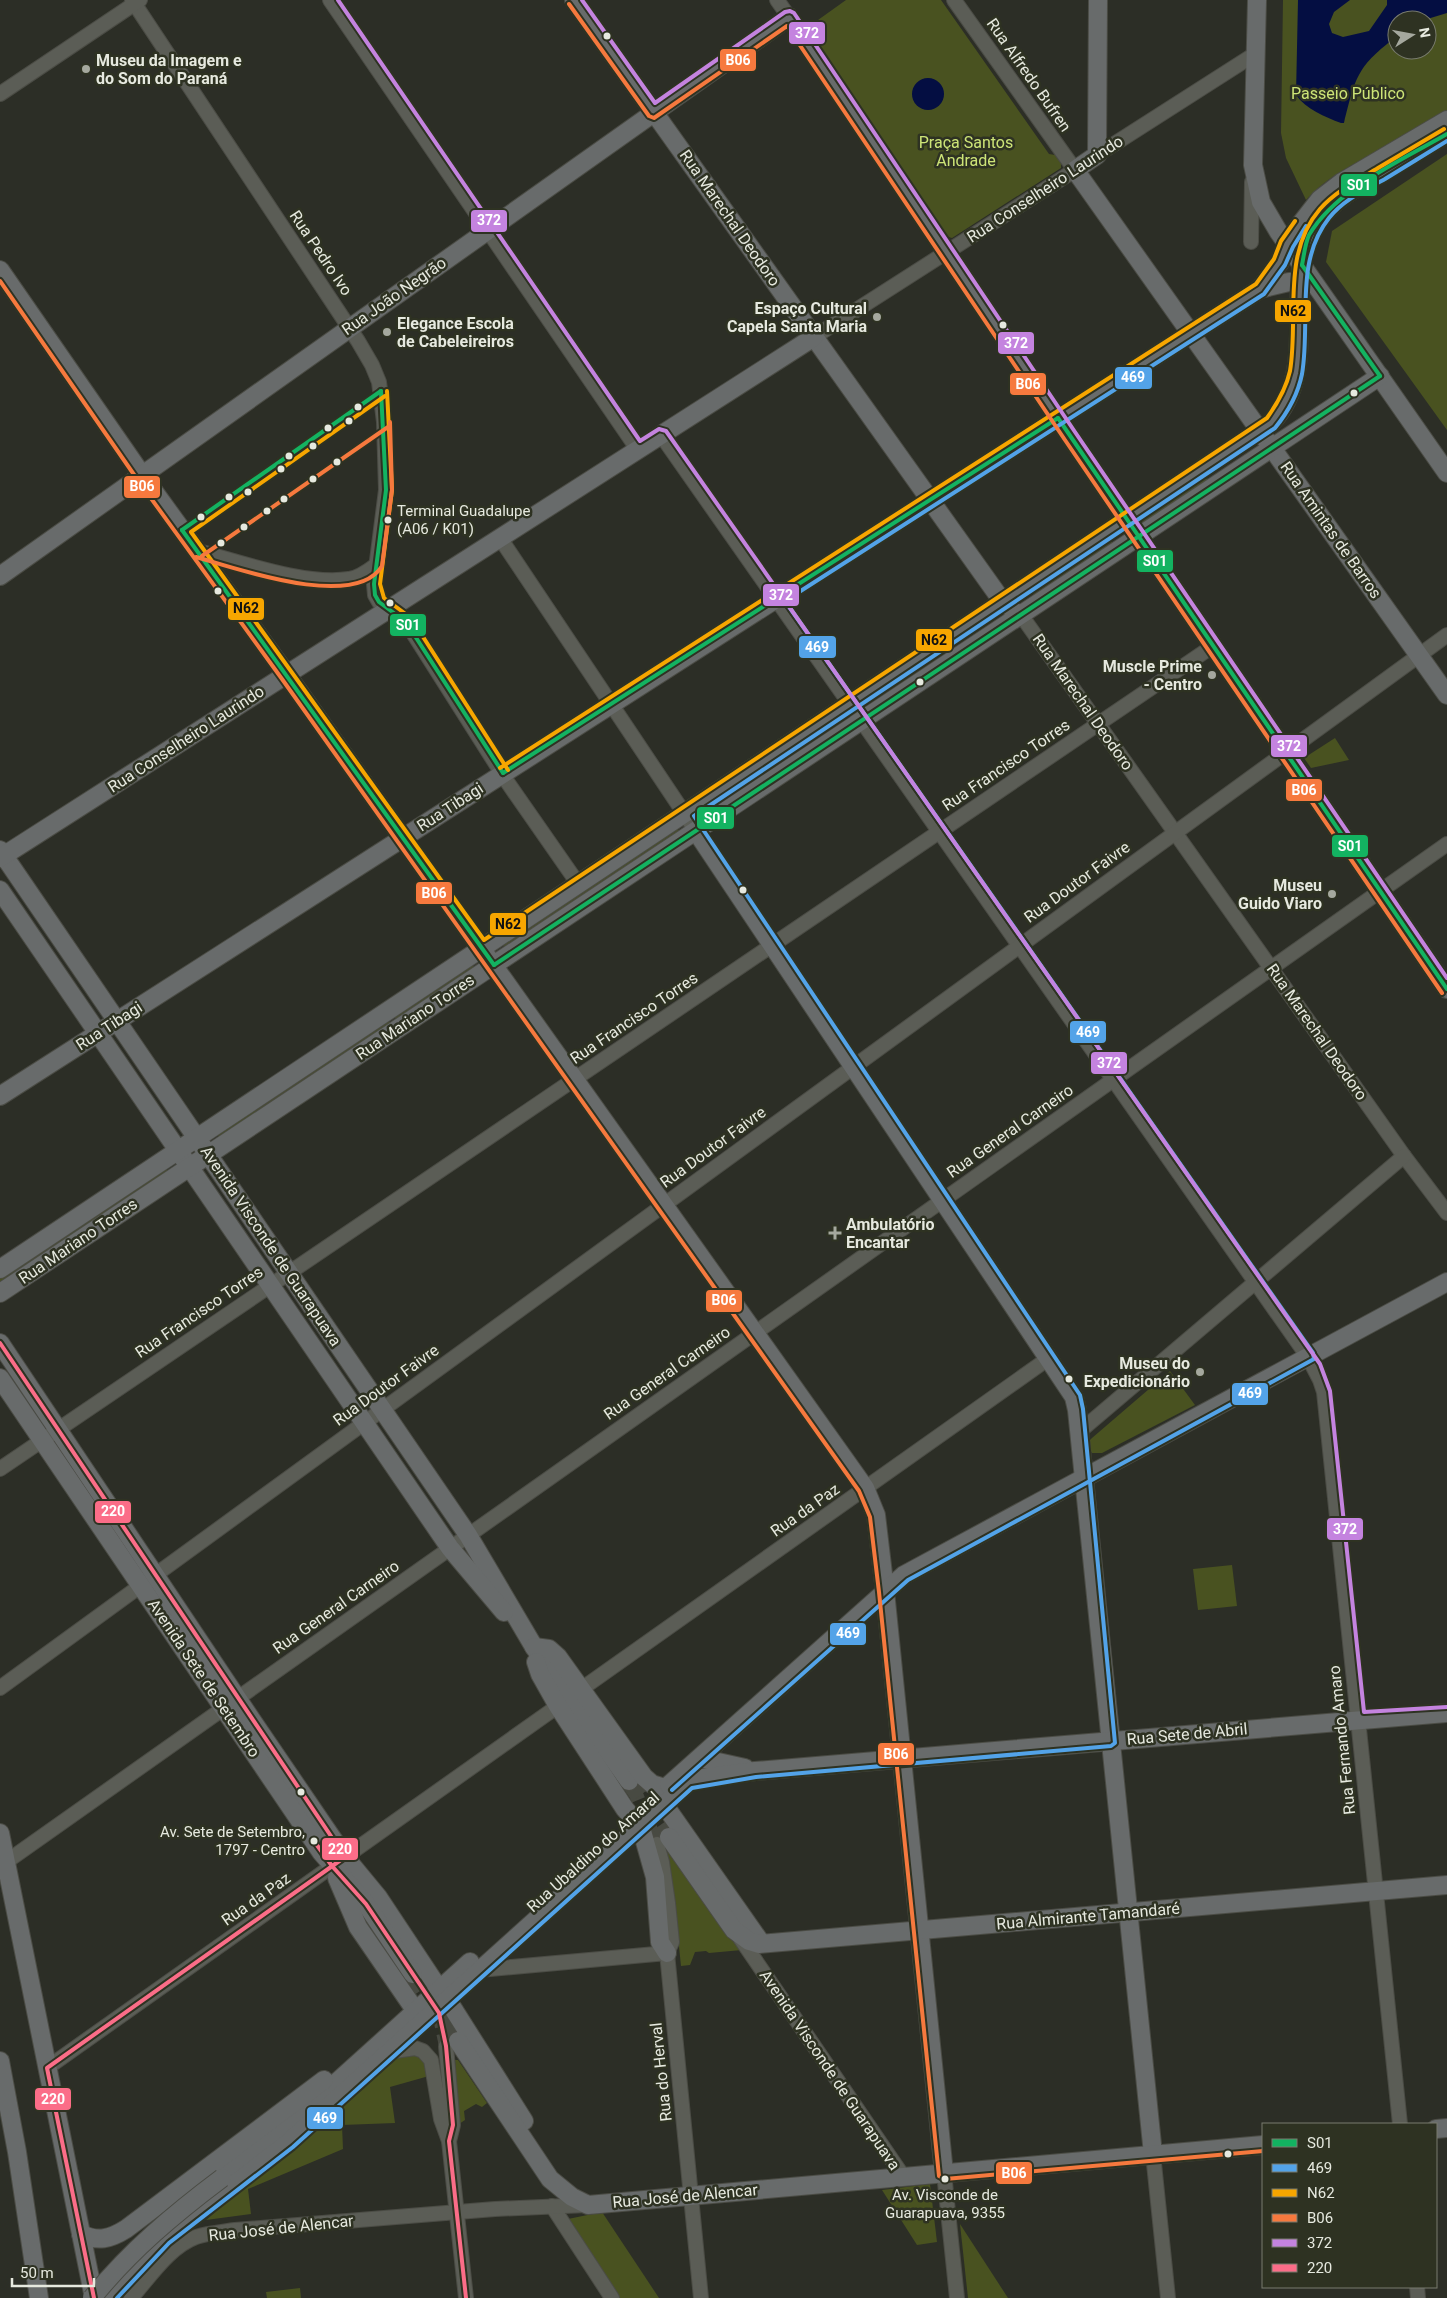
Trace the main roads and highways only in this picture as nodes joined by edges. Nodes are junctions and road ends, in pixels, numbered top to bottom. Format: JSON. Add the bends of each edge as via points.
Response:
{"nodes":[{"id":1,"x":574,"y":0,"type":"edge"},
{"id":2,"x":1098,"y":0,"type":"edge"},
{"id":3,"x":1257,"y":0,"type":"edge"},
{"id":4,"x":654,"y":112,"type":"junction"},
{"id":5,"x":1447,"y":120,"type":"edge"},
{"id":6,"x":1447,"y":134,"type":"edge"},
{"id":7,"x":1075,"y":170,"type":"joint"},
{"id":8,"x":1287,"y":244,"type":"junction"},
{"id":9,"x":0,"y":270,"type":"edge"},
{"id":10,"x":1301,"y":273,"type":"junction"},
{"id":11,"x":1260,"y":289,"type":"junction"},
{"id":12,"x":1191,"y":333,"type":"junction"},
{"id":13,"x":814,"y":337,"type":"junction"},
{"id":14,"x":1380,"y":376,"type":"junction"},
{"id":15,"x":1277,"y":417,"type":"junction"},
{"id":16,"x":1058,"y":418,"type":"junction"},
{"id":17,"x":1314,"y":420,"type":"junction"},
{"id":18,"x":1261,"y":431,"type":"junction"},
{"id":19,"x":1272,"y":448,"type":"junction"},
{"id":20,"x":1198,"y":473,"type":"junction"},
{"id":21,"x":1447,"y":473,"type":"edge"},
{"id":22,"x":142,"y":475,"type":"junction"},
{"id":23,"x":1225,"y":479,"type":"junction"},
{"id":24,"x":930,"y":500,"type":"junction"},
{"id":25,"x":1128,"y":520,"type":"junction"},
{"id":26,"x":1139,"y":535,"type":"junction"},
{"id":27,"x":0,"y":576,"type":"edge"},
{"id":28,"x":1003,"y":602,"type":"junction"},
{"id":29,"x":1021,"y":615,"type":"junction"},
{"id":30,"x":963,"y":629,"type":"junction"},
{"id":31,"x":287,"y":674,"type":"junction"},
{"id":32,"x":927,"y":677,"type":"junction"},
{"id":33,"x":1447,"y":695,"type":"edge"},
{"id":34,"x":795,"y":765,"type":"junction"},
{"id":35,"x":747,"y":773,"type":"junction"},
{"id":36,"x":696,"y":831,"type":"junction"},
{"id":37,"x":403,"y":838,"type":"junction"},
{"id":38,"x":1,"y":855,"type":"edge"},
{"id":39,"x":0,"y":890,"type":"edge"},
{"id":40,"x":52,"y":926,"type":"junction"},
{"id":41,"x":482,"y":949,"type":"junction"},
{"id":42,"x":50,"y":963,"type":"junction"},
{"id":43,"x":494,"y":965,"type":"junction"},
{"id":44,"x":1447,"y":990,"type":"edge"},
{"id":45,"x":117,"y":1021,"type":"junction"},
{"id":46,"x":374,"y":1021,"type":"junction"},
{"id":47,"x":410,"y":1021,"type":"junction"},
{"id":48,"x":98,"y":1033,"type":"junction"},
{"id":49,"x":118,"y":1063,"type":"junction"},
{"id":50,"x":155,"y":1076,"type":"junction"},
{"id":51,"x":0,"y":1096,"type":"edge"},
{"id":52,"x":197,"y":1138,"type":"junction"},
{"id":53,"x":178,"y":1151,"type":"junction"},
{"id":54,"x":208,"y":1154,"type":"junction"},
{"id":55,"x":189,"y":1167,"type":"junction"},
{"id":56,"x":245,"y":1208,"type":"junction"},
{"id":57,"x":246,"y":1250,"type":"junction"},
{"id":58,"x":0,"y":1269,"type":"edge"},
{"id":59,"x":1447,"y":1282,"type":"edge"},
{"id":60,"x":0,"y":1292,"type":"edge"},
{"id":61,"x":302,"y":1332,"type":"junction"},
{"id":62,"x":0,"y":1343,"type":"edge"},
{"id":63,"x":343,"y":1351,"type":"junction"},
{"id":64,"x":0,"y":1378,"type":"edge"},
{"id":65,"x":50,"y":1435,"type":"junction"},
{"id":66,"x":1084,"y":1479,"type":"junction"},
{"id":67,"x":885,"y":1591,"type":"junction"},
{"id":68,"x":534,"y":1646,"type":"junction"},
{"id":69,"x":1447,"y":1713,"type":"edge"},
{"id":70,"x":1110,"y":1740,"type":"junction"},
{"id":71,"x":700,"y":1758,"type":"junction"},
{"id":72,"x":902,"y":1758,"type":"junction"},
{"id":73,"x":755,"y":1771,"type":"junction"},
{"id":74,"x":629,"y":1781,"type":"tunnel mouth"},
{"id":75,"x":688,"y":1782,"type":"joint"},
{"id":76,"x":664,"y":1796,"type":"junction"},
{"id":77,"x":636,"y":1820,"type":"junction"},
{"id":78,"x":0,"y":1832,"type":"edge"},
{"id":79,"x":663,"y":1841,"type":"tunnel mouth"},
{"id":80,"x":338,"y":1862,"type":"junction"},
{"id":81,"x":1447,"y":1885,"type":"edge"},
{"id":82,"x":1128,"y":1912,"type":"junction"},
{"id":83,"x":920,"y":1931,"type":"junction"},
{"id":84,"x":764,"y":1944,"type":"junction"},
{"id":85,"x":667,"y":1953,"type":"road end"},
{"id":86,"x":413,"y":1974,"type":"tunnel mouth"},
{"id":87,"x":443,"y":1994,"type":"junction"},
{"id":88,"x":415,"y":2010,"type":"junction"},
{"id":89,"x":452,"y":2043,"type":"tunnel mouth"},
{"id":90,"x":359,"y":2060,"type":"junction"},
{"id":91,"x":0,"y":2061,"type":"edge"},
{"id":92,"x":1262,"y":2145,"type":"edge"},
{"id":93,"x":1153,"y":2154,"type":"junction"},
{"id":94,"x":944,"y":2173,"type":"junction"},
{"id":95,"x":226,"y":2184,"type":"junction"},
{"id":96,"x":572,"y":2197,"type":"junction"},
{"id":97,"x":81,"y":2234,"type":"junction"},
{"id":98,"x":39,"y":2298,"type":"edge"},
{"id":99,"x":93,"y":2298,"type":"edge"},
{"id":100,"x":108,"y":2298,"type":"edge"}],
"edges":[{"from":1,"to":4,"type":"main road","name":"Rua Marechal Deodoro"},
{"from":2,"to":7,"type":"main road","name":"Rua Conselheiro Laurindo","via":[[1097,156]]},
{"from":3,"to":8,"type":"main road","via":[[1253,165],[1261,202]]},
{"from":4,"to":13,"type":"main road","name":"Rua Marechal Deodoro"},
{"from":4,"to":16,"type":"main road","name":"Rua João Negrão","via":[[788,17]]},
{"from":4,"to":22,"type":"main road","name":"Rua João Negrão"},
{"from":5,"to":8,"type":"main road","name":"Rua Tibagi","via":[[1332,189],[1311,209]]},
{"from":6,"to":10,"type":"main road","via":[[1351,191],[1323,215],[1309,236]]},
{"from":7,"to":12,"type":"main road","name":"Rua Amintas de Barros"},
{"from":8,"to":10,"type":"main road"},
{"from":8,"to":11,"type":"main road","name":"Rua Tibagi","via":[[1280,262]]},
{"from":9,"to":22,"type":"main road"},
{"from":10,"to":11,"type":"main road"},
{"from":10,"to":14,"type":"main road","via":[[1318,288]]},
{"from":10,"to":15,"type":"main road","via":[[1297,365],[1291,390]]},
{"from":11,"to":12,"type":"main road","name":"Rua Tibagi"},
{"from":12,"to":16,"type":"main road","name":"Rua Tibagi"},
{"from":12,"to":18,"type":"main road","name":"Rua Amintas de Barros"},
{"from":13,"to":24,"type":"main road","name":"Rua Marechal Deodoro"},
{"from":13,"to":31,"type":"main road","name":"Rua Conselheiro Laurindo"},
{"from":14,"to":17,"type":"main road","name":"Rua Mariano Torres"},
{"from":14,"to":21,"type":"main road"},
{"from":15,"to":17,"type":"main road","via":[[1295,423]]},
{"from":15,"to":18,"type":"main road","name":"Rua Mariano Torres"},
{"from":16,"to":24,"type":"main road","name":"Rua Tibagi"},
{"from":16,"to":25,"type":"main road"},
{"from":17,"to":19,"type":"main road","name":"Rua Mariano Torres"},
{"from":18,"to":19,"type":"main road","name":"Rua Amintas de Barros"},
{"from":18,"to":20,"type":"main road","name":"Rua Mariano Torres"},
{"from":19,"to":23,"type":"main road","name":"Rua Mariano Torres"},
{"from":19,"to":33,"type":"main road","name":"Rua Amintas de Barros"},
{"from":20,"to":23,"type":"main road"},
{"from":20,"to":25,"type":"main road","name":"Rua Mariano Torres"},
{"from":22,"to":27,"type":"main road","name":"Rua João Negrão"},
{"from":22,"to":31,"type":"main road"},
{"from":23,"to":26,"type":"main road","name":"Rua Mariano Torres"},
{"from":24,"to":28,"type":"main road","name":"Rua Marechal Deodoro"},
{"from":24,"to":37,"type":"main road","name":"Rua Tibagi"},
{"from":25,"to":26,"type":"main road"},
{"from":25,"to":28,"type":"main road","name":"Rua Mariano Torres"},
{"from":26,"to":29,"type":"main road","name":"Rua Mariano Torres"},
{"from":26,"to":44,"type":"main road"},
{"from":28,"to":29,"type":"main road","name":"Rua Marechal Deodoro"},
{"from":28,"to":30,"type":"main road","name":"Rua Mariano Torres"},
{"from":29,"to":32,"type":"main road","name":"Rua Mariano Torres"},
{"from":30,"to":32,"type":"main road"},
{"from":30,"to":35,"type":"main road","name":"Rua Mariano Torres"},
{"from":31,"to":37,"type":"main road"},
{"from":31,"to":38,"type":"main road","name":"Rua Conselheiro Laurindo"},
{"from":32,"to":34,"type":"main road","name":"Rua Mariano Torres"},
{"from":34,"to":35,"type":"main road"},
{"from":34,"to":36,"type":"main road","name":"Rua Mariano Torres"},
{"from":35,"to":41,"type":"main road","name":"Rua Mariano Torres"},
{"from":36,"to":43,"type":"main road","name":"Rua Mariano Torres"},
{"from":36,"to":66,"type":"main road","via":[[1074,1397]]},
{"from":37,"to":41,"type":"main road"},
{"from":37,"to":45,"type":"main road","name":"Rua Tibagi"},
{"from":38,"to":40,"type":"main road","name":"Avenida Visconde de Guarapuava"},
{"from":39,"to":42,"type":"main road","name":"Avenida Visconde de Guarapuava"},
{"from":40,"to":42,"type":"main road"},
{"from":40,"to":45,"type":"main road","name":"Avenida Visconde de Guarapuava"},
{"from":41,"to":43,"type":"main road"},
{"from":41,"to":46,"type":"main road","name":"Rua Mariano Torres"},
{"from":42,"to":48,"type":"main road","name":"Avenida Visconde de Guarapuava"},
{"from":43,"to":47,"type":"main road","name":"Rua Mariano Torres"},
{"from":43,"to":67,"type":"main road","via":[[865,1488],[877,1521]]},
{"from":45,"to":48,"type":"main road","name":"Rua Tibagi"},
{"from":45,"to":50,"type":"main road","name":"Avenida Visconde de Guarapuava"},
{"from":46,"to":47,"type":"main road"},
{"from":46,"to":52,"type":"main road","name":"Rua Mariano Torres"},
{"from":47,"to":54,"type":"main road","name":"Rua Mariano Torres"},
{"from":48,"to":49,"type":"main road","name":"Avenida Visconde de Guarapuava"},
{"from":48,"to":51,"type":"main road","name":"Rua Tibagi"},
{"from":49,"to":50,"type":"main road"},
{"from":49,"to":53,"type":"main road","name":"Avenida Visconde de Guarapuava"},
{"from":50,"to":52,"type":"main road","name":"Avenida Visconde de Guarapuava"},
{"from":52,"to":53,"type":"main road","name":"Rua Mariano Torres"},
{"from":52,"to":54,"type":"main road","name":"Avenida Visconde de Guarapuava"},
{"from":53,"to":55,"type":"main road","name":"Avenida Visconde de Guarapuava"},
{"from":53,"to":58,"type":"main road","name":"Rua Mariano Torres"},
{"from":54,"to":55,"type":"main road","name":"Rua Mariano Torres"},
{"from":54,"to":56,"type":"main road","name":"Avenida Visconde de Guarapuava"},
{"from":55,"to":57,"type":"main road","name":"Avenida Visconde de Guarapuava"},
{"from":55,"to":60,"type":"main road","name":"Rua Mariano Torres"},
{"from":56,"to":57,"type":"main road"},
{"from":56,"to":63,"type":"main road","name":"Avenida Visconde de Guarapuava"},
{"from":57,"to":61,"type":"main road","name":"Avenida Visconde de Guarapuava"},
{"from":59,"to":66,"type":"main road","name":"Rua Ubaldino do Amaral"},
{"from":61,"to":63,"type":"main road"},
{"from":61,"to":68,"type":"main road","name":"Avenida Visconde de Guarapuava","via":[[450,1548]]},
{"from":62,"to":65,"type":"main road","name":"Avenida Sete de Setembro"},
{"from":63,"to":68,"type":"main road","name":"Avenida Visconde de Guarapuava","via":[[468,1535]]},
{"from":64,"to":65,"type":"main road","name":"Avenida Sete de Setembro"},
{"from":65,"to":80,"type":"main road","name":"Avenida Sete de Setembro"},
{"from":66,"to":67,"type":"main road","name":"Rua Ubaldino do Amaral","via":[[904,1575]]},
{"from":66,"to":70,"type":"main road"},
{"from":67,"to":71,"type":"main road","name":"Rua Ubaldino do Amaral"},
{"from":67,"to":72,"type":"main road"},
{"from":68,"to":74,"type":"main road","name":"Avenida Visconde de Guarapuava"},
{"from":68,"to":76,"type":"main road","via":[[549,1649],[558,1657],[644,1777]]},
{"from":68,"to":77,"type":"main road","via":[[540,1674],[558,1706],[625,1810]]},
{"from":69,"to":70,"type":"main road","name":"Rua Sete de Abril"},
{"from":70,"to":72,"type":"main road","name":"Rua Sete de Abril"},
{"from":70,"to":82,"type":"main road"},
{"from":71,"to":73,"type":"main road"},
{"from":71,"to":76,"type":"main road","name":"Rua Ubaldino do Amaral"},
{"from":72,"to":73,"type":"main road","name":"Rua Sete de Abril"},
{"from":72,"to":83,"type":"main road"},
{"from":73,"to":75,"type":"main road","name":"Rua Sete de Abril"},
{"from":75,"to":76,"type":"main road","name":"Rua Ubaldino do Amaral"},
{"from":76,"to":77,"type":"main road","name":"Rua Ubaldino do Amaral"},
{"from":76,"to":84,"type":"main road","via":[[754,1937]]},
{"from":77,"to":85,"type":"main road","via":[[655,1877],[660,1942]]},
{"from":77,"to":87,"type":"main road","name":"Rua Ubaldino do Amaral"},
{"from":77,"to":87,"type":"main road","name":"Rua Ubaldino do Amaral","via":[[507,1945],[479,1970]]},
{"from":78,"to":97,"type":"main road"},
{"from":79,"to":84,"type":"main road","name":"Avenida Visconde de Guarapuava","via":[[734,1930],[749,1941]]},
{"from":80,"to":86,"type":"main road","name":"Avenida Sete de Setembro"},
{"from":80,"to":87,"type":"main road","via":[[378,1897]]},
{"from":80,"to":88,"type":"main road","via":[[358,1927]]},
{"from":81,"to":82,"type":"main road","name":"Rua Almirante Tamandaré"},
{"from":82,"to":83,"type":"main road","name":"Rua Almirante Tamandaré"},
{"from":82,"to":93,"type":"main road"},
{"from":83,"to":84,"type":"main road","name":"Rua Almirante Tamandaré"},
{"from":83,"to":94,"type":"main road"},
{"from":87,"to":88,"type":"main road","name":"Rua Ubaldino do Amaral"},
{"from":87,"to":95,"type":"main road","name":"Rua Ubaldino do Amaral","via":[[387,2052],[288,2142]]},
{"from":87,"to":96,"type":"main road"},
{"from":88,"to":90,"type":"main road","name":"Rua Ubaldino do Amaral"},
{"from":89,"to":96,"type":"main road","via":[[550,2178]]},
{"from":90,"to":95,"type":"main road","name":"Rua Ubaldino do Amaral"},
{"from":90,"to":97,"type":"main road","via":[[331,2075],[126,2230],[99,2240]]},
{"from":91,"to":98,"type":"main road"},
{"from":92,"to":93,"type":"main road","name":"Rua José de Alencar"},
{"from":93,"to":94,"type":"main road","name":"Rua José de Alencar"},
{"from":94,"to":96,"type":"main road","name":"Rua José de Alencar","via":[[588,2205]]},
{"from":95,"to":99,"type":"main road","bridge":true,"via":[[150,2236],[117,2268]]},
{"from":95,"to":100,"type":"main road","via":[[166,2238]]},
{"from":97,"to":99,"type":"main road"}]}
